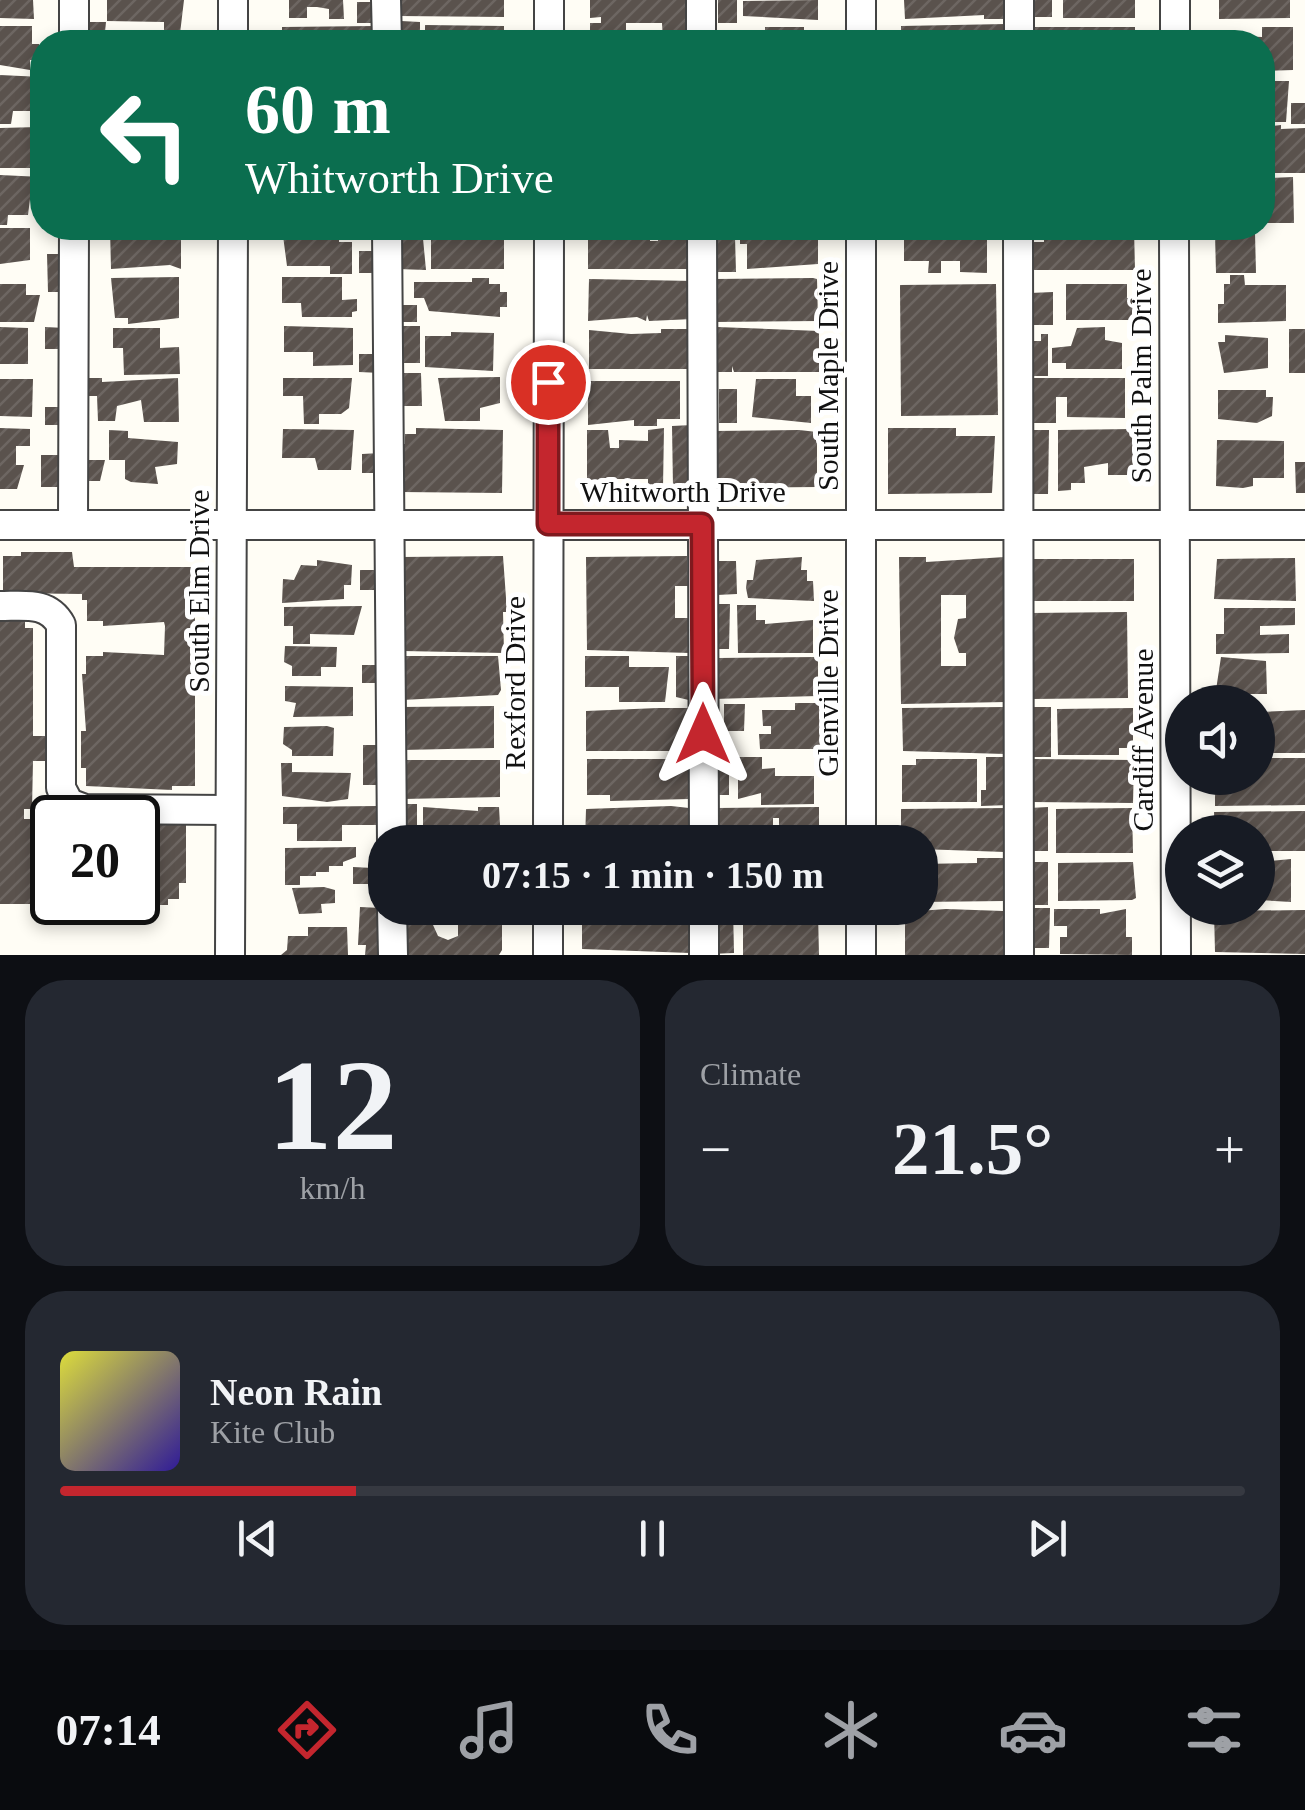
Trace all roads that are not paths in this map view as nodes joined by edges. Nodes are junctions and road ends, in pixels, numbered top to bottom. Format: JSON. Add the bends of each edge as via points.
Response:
{"nodes":[{"id":1,"x":74,"y":0,"type":"edge"},
{"id":2,"x":233,"y":0,"type":"edge"},
{"id":3,"x":386,"y":0,"type":"edge"},
{"id":4,"x":550,"y":0,"type":"edge"},
{"id":5,"x":701,"y":0,"type":"edge"},
{"id":6,"x":861,"y":0,"type":"edge"},
{"id":7,"x":1019,"y":0,"type":"edge"},
{"id":8,"x":1175,"y":0,"type":"edge"},
{"id":9,"x":74,"y":30,"type":"edge"},
{"id":10,"x":233,"y":30,"type":"edge"},
{"id":11,"x":387,"y":30,"type":"edge"},
{"id":12,"x":549,"y":30,"type":"edge"},
{"id":13,"x":701,"y":30,"type":"edge"},
{"id":14,"x":861,"y":30,"type":"edge"},
{"id":15,"x":1019,"y":30,"type":"edge"},
{"id":16,"x":1175,"y":30,"type":"edge"},
{"id":17,"x":74,"y":240,"type":"edge"},
{"id":18,"x":233,"y":240,"type":"edge"},
{"id":19,"x":387,"y":240,"type":"edge"},
{"id":20,"x":548,"y":240,"type":"edge"},
{"id":21,"x":702,"y":240,"type":"edge"},
{"id":22,"x":861,"y":240,"type":"edge"},
{"id":23,"x":1018,"y":240,"type":"edge"},
{"id":24,"x":1174,"y":240,"type":"edge"},
{"id":25,"x":73,"y":524,"type":"junction"},
{"id":26,"x":232,"y":524,"type":"junction"},
{"id":27,"x":388,"y":524,"type":"junction"},
{"id":28,"x":548,"y":524,"type":"junction"},
{"id":29,"x":702,"y":524,"type":"junction"},
{"id":30,"x":861,"y":524,"type":"junction"},
{"id":31,"x":1173,"y":524,"type":"junction"},
{"id":32,"x":1305,"y":524,"type":"edge"},
{"id":33,"x":0,"y":525,"type":"edge"},
{"id":34,"x":1017,"y":525,"type":"junction"},
{"id":35,"x":0,"y":606,"type":"edge"},
{"id":36,"x":230,"y":810,"type":"junction"},
{"id":37,"x":392,"y":825,"type":"edge"},
{"id":38,"x":548,"y":825,"type":"edge"},
{"id":39,"x":704,"y":825,"type":"edge"},
{"id":40,"x":861,"y":825,"type":"edge"},
{"id":41,"x":392,"y":925,"type":"edge"},
{"id":42,"x":548,"y":925,"type":"edge"},
{"id":43,"x":704,"y":925,"type":"edge"},
{"id":44,"x":861,"y":925,"type":"edge"},
{"id":45,"x":230,"y":955,"type":"edge"},
{"id":46,"x":393,"y":955,"type":"edge"},
{"id":47,"x":548,"y":955,"type":"edge"},
{"id":48,"x":704,"y":955,"type":"edge"},
{"id":49,"x":861,"y":955,"type":"edge"},
{"id":50,"x":1019,"y":955,"type":"edge"},
{"id":51,"x":1176,"y":955,"type":"edge"}],
"edges":[{"from":1,"to":9,"type":"street"},
{"from":2,"to":10,"type":"street"},
{"from":3,"to":11,"type":"street"},
{"from":4,"to":12,"type":"street"},
{"from":5,"to":13,"type":"street"},
{"from":6,"to":14,"type":"street"},
{"from":7,"to":15,"type":"street"},
{"from":8,"to":16,"type":"street"},
{"from":17,"to":25,"type":"street"},
{"from":18,"to":26,"type":"street","name":"South Elm Drive"},
{"from":19,"to":27,"type":"street"},
{"from":20,"to":28,"type":"street","name":"Rexford Drive"},
{"from":21,"to":29,"type":"street"},
{"from":22,"to":30,"type":"street","name":"South Maple Drive"},
{"from":23,"to":34,"type":"street"},
{"from":24,"to":31,"type":"street","name":"South Palm Drive"},
{"from":25,"to":26,"type":"street","name":"Whitworth Drive"},
{"from":25,"to":33,"type":"street","name":"Whitworth Drive"},
{"from":26,"to":27,"type":"street","name":"Whitworth Drive"},
{"from":26,"to":36,"type":"street","name":"South Elm Drive"},
{"from":27,"to":28,"type":"street","name":"Whitworth Drive"},
{"from":27,"to":37,"type":"street"},
{"from":28,"to":29,"type":"street","name":"Whitworth Drive"},
{"from":28,"to":38,"type":"street","name":"Rexford Drive"},
{"from":29,"to":30,"type":"street","name":"Whitworth Drive"},
{"from":29,"to":39,"type":"street"},
{"from":30,"to":34,"type":"street","name":"Whitworth Drive"},
{"from":30,"to":40,"type":"street","name":"Glenville Drive"},
{"from":31,"to":32,"type":"street","name":"Whitworth Drive"},
{"from":31,"to":34,"type":"street","name":"Whitworth Drive"},
{"from":31,"to":51,"type":"street","name":"Cardiff Avenue"},
{"from":34,"to":50,"type":"street"},
{"from":35,"to":36,"type":"street","via":[[39,606],[61,625],[61,788],[68,803],[85,809]]},
{"from":36,"to":45,"type":"street","name":"South Elm Drive"},
{"from":41,"to":46,"type":"street"},
{"from":42,"to":47,"type":"street"},
{"from":43,"to":48,"type":"street"},
{"from":44,"to":49,"type":"street"}]}
